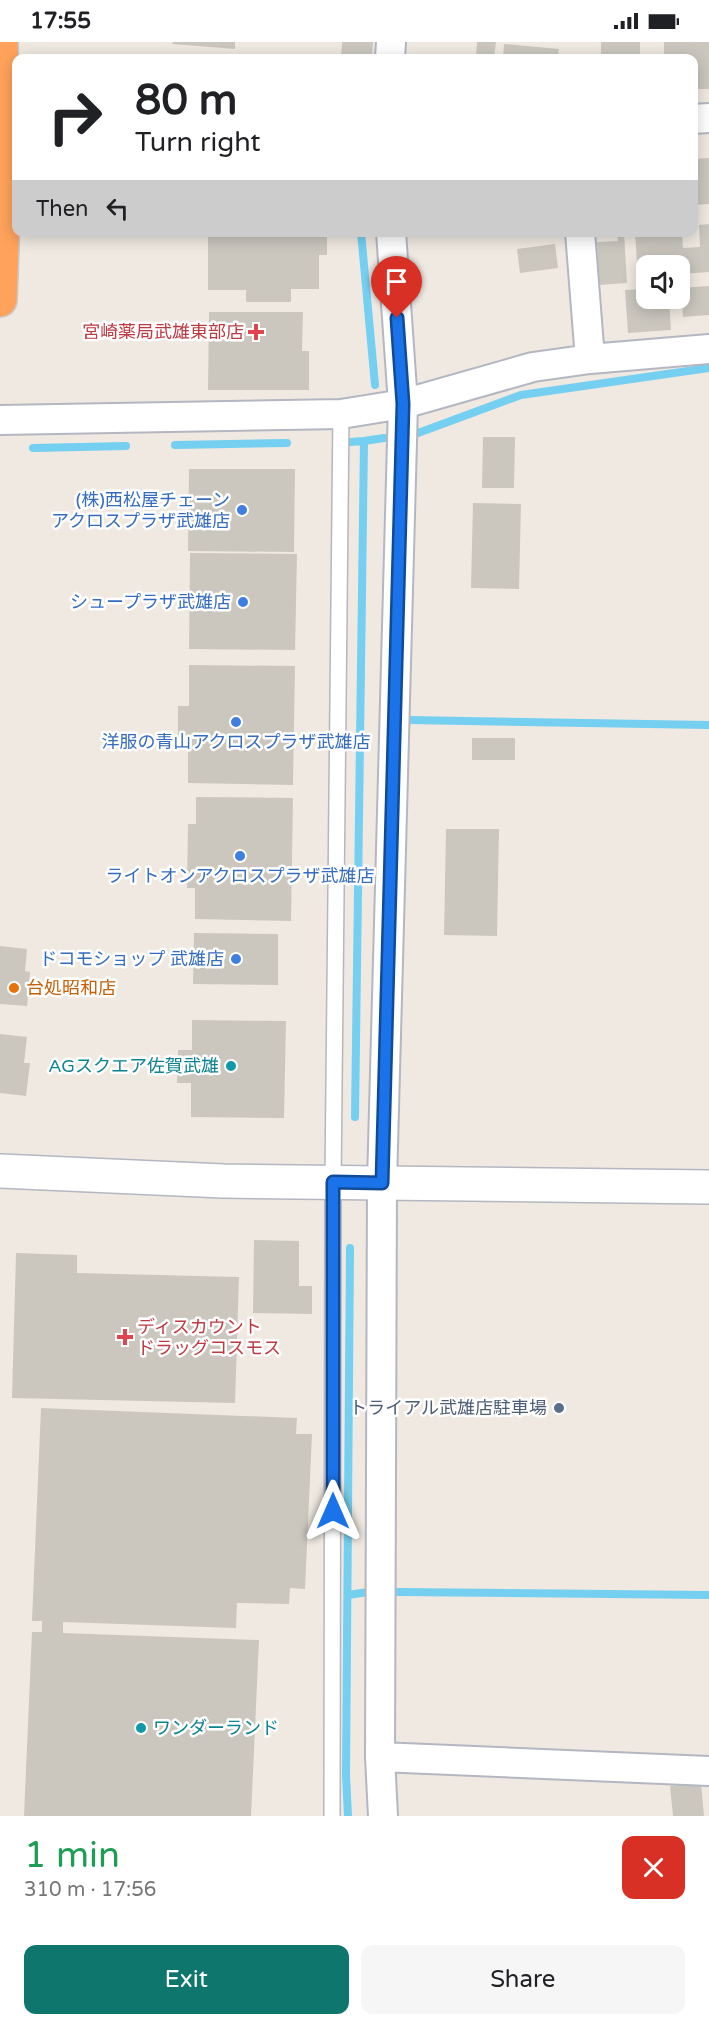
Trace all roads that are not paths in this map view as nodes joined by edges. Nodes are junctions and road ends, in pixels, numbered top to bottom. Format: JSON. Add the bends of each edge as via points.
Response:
{"nodes":[{"id":1,"x":1,"y":42,"type":"edge"},
{"id":2,"x":12,"y":122,"type":"edge"},
{"id":3,"x":4,"y":190,"type":"junction"},
{"id":4,"x":391,"y":237,"type":"edge"},
{"id":5,"x":580,"y":237,"type":"edge"},
{"id":6,"x":0,"y":300,"type":"edge"},
{"id":7,"x":709,"y":349,"type":"edge"},
{"id":8,"x":590,"y":359,"type":"junction"},
{"id":9,"x":403,"y":404,"type":"junction"},
{"id":10,"x":341,"y":414,"type":"junction"},
{"id":11,"x":0,"y":420,"type":"edge"},
{"id":12,"x":0,"y":1171,"type":"edge"},
{"id":13,"x":333,"y":1182,"type":"junction"},
{"id":14,"x":382,"y":1183,"type":"junction"},
{"id":15,"x":709,"y":1187,"type":"edge"},
{"id":16,"x":380,"y":1757,"type":"junction"},
{"id":17,"x":709,"y":1771,"type":"edge"},
{"id":18,"x":332,"y":1816,"type":"edge"},
{"id":19,"x":383,"y":1816,"type":"edge"}],
"edges":[{"from":1,"to":3,"type":"highway"},
{"from":2,"to":3,"type":"highway"},
{"from":3,"to":6,"type":"highway"},
{"from":4,"to":9,"type":"street"},
{"from":5,"to":8,"type":"street"},
{"from":7,"to":8,"type":"street"},
{"from":8,"to":9,"type":"street","via":[[533,367]]},
{"from":9,"to":10,"type":"street"},
{"from":9,"to":14,"type":"street"},
{"from":10,"to":11,"type":"street"},
{"from":10,"to":13,"type":"lane"},
{"from":12,"to":13,"type":"street"},
{"from":13,"to":14,"type":"street"},
{"from":13,"to":18,"type":"lane"},
{"from":14,"to":15,"type":"street"},
{"from":14,"to":16,"type":"street"},
{"from":16,"to":17,"type":"street"},
{"from":16,"to":19,"type":"street"}]}
